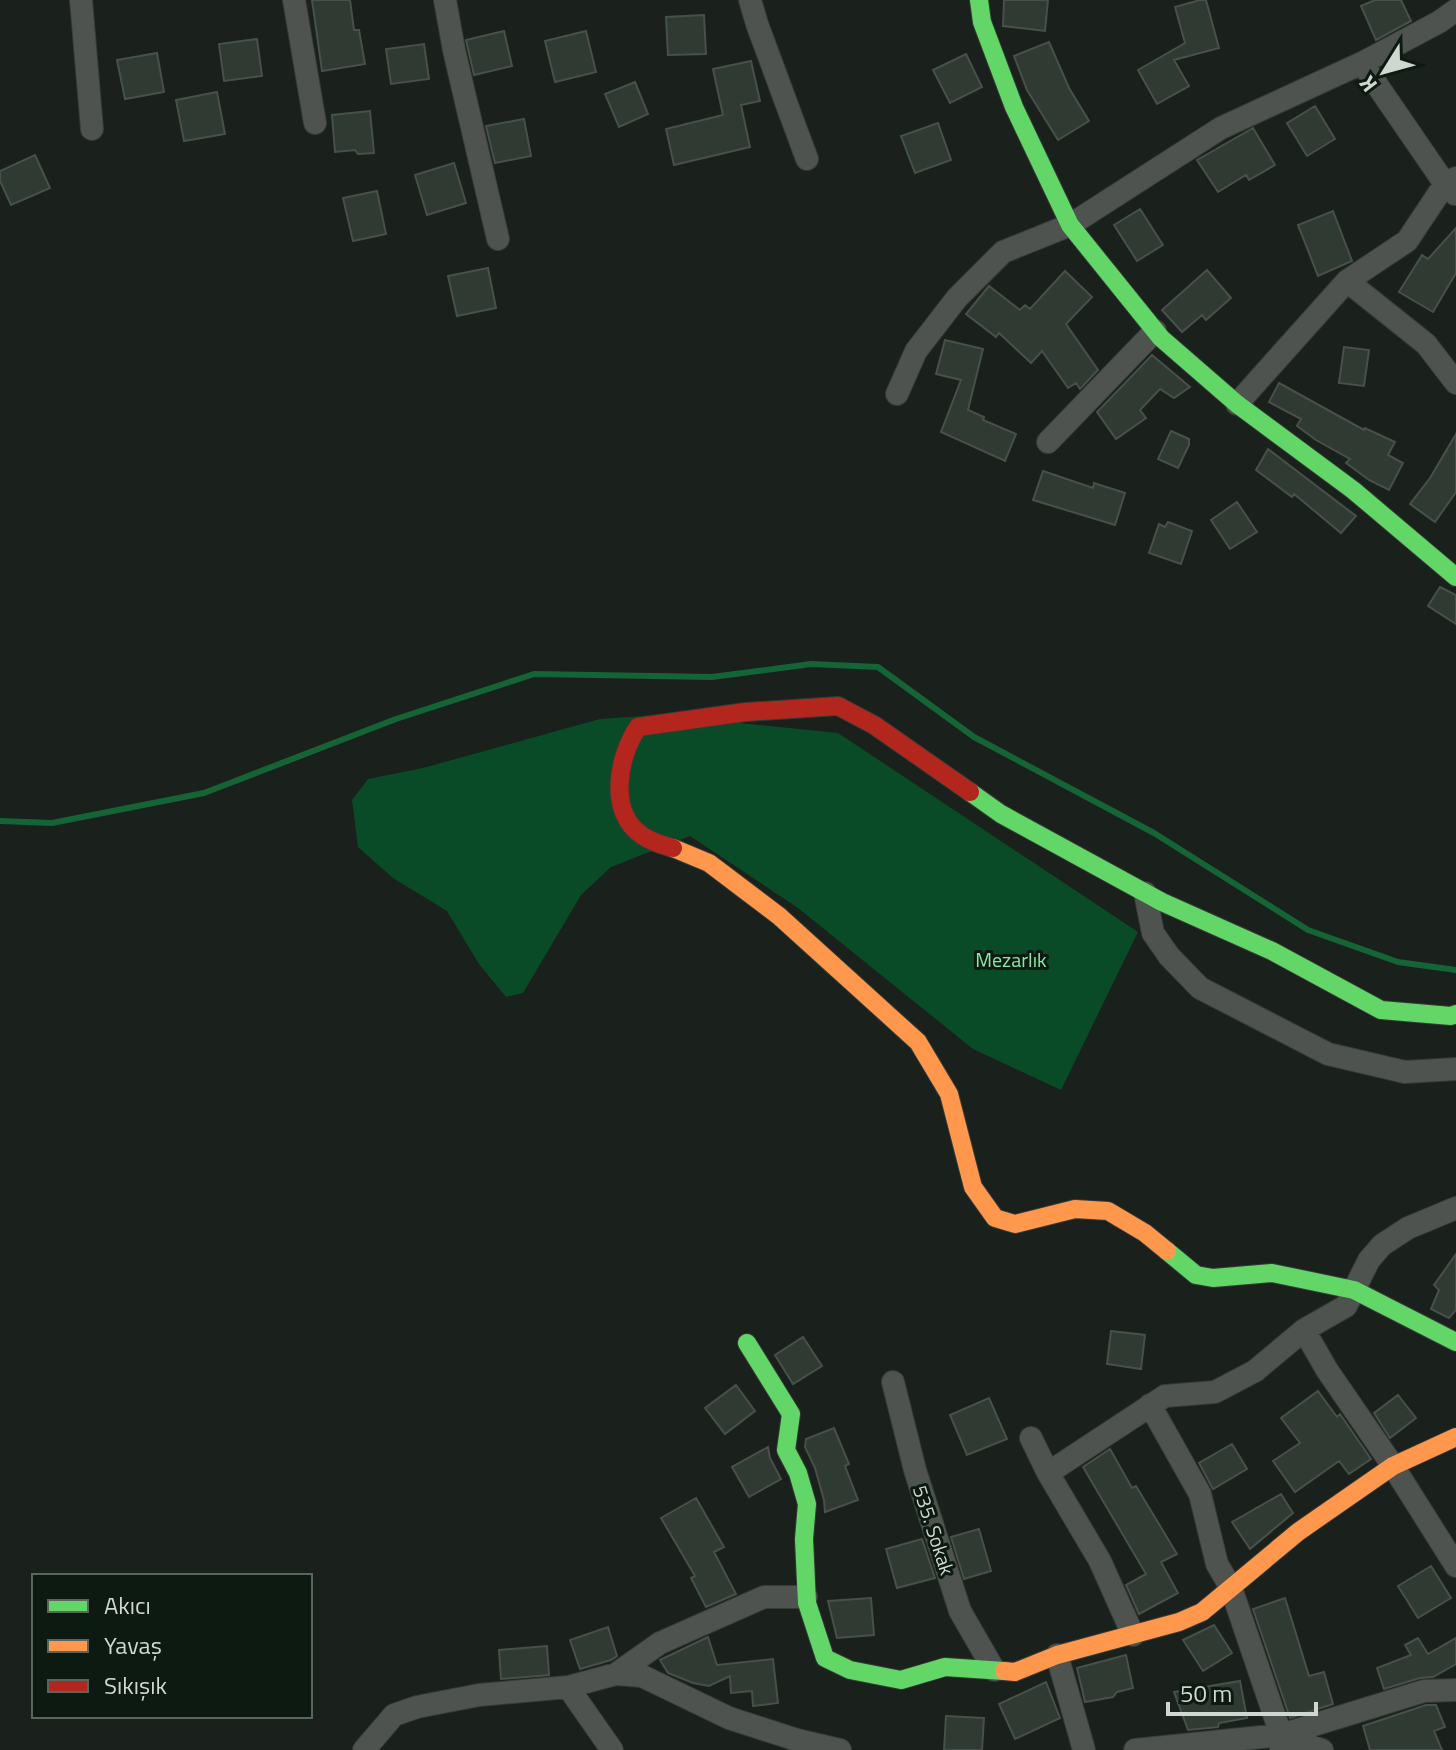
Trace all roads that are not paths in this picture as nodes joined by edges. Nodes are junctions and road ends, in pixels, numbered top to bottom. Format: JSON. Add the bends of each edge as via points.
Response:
{"nodes":[{"id":1,"x":81,"y":0,"type":"edge"},
{"id":2,"x":294,"y":0,"type":"edge"},
{"id":3,"x":445,"y":0,"type":"edge"},
{"id":4,"x":750,"y":0,"type":"edge"},
{"id":5,"x":979,"y":0,"type":"edge"},
{"id":6,"x":1456,"y":10,"type":"edge"},
{"id":7,"x":1362,"y":63,"type":"junction"},
{"id":8,"x":315,"y":123,"type":"dead end"},
{"id":9,"x":92,"y":129,"type":"dead end"},
{"id":10,"x":807,"y":159,"type":"dead end"},
{"id":11,"x":1452,"y":185,"type":"edge"},
{"id":12,"x":1070,"y":225,"type":"junction"},
{"id":13,"x":498,"y":239,"type":"dead end"},
{"id":14,"x":1347,"y":281,"type":"junction"},
{"id":15,"x":1155,"y":331,"type":"junction"},
{"id":16,"x":1456,"y":383,"type":"edge"},
{"id":17,"x":897,"y":394,"type":"dead end"},
{"id":18,"x":1237,"y":404,"type":"junction"},
{"id":19,"x":1048,"y":442,"type":"dead end"},
{"id":20,"x":1456,"y":577,"type":"edge"},
{"id":21,"x":1145,"y":893,"type":"junction"},
{"id":22,"x":1456,"y":1014,"type":"edge"},
{"id":23,"x":1456,"y":1069,"type":"edge"},
{"id":24,"x":1456,"y":1208,"type":"edge"},
{"id":25,"x":1354,"y":1290,"type":"junction"},
{"id":26,"x":1304,"y":1330,"type":"junction"},
{"id":27,"x":1456,"y":1342,"type":"edge"},
{"id":28,"x":747,"y":1343,"type":"dead end"},
{"id":29,"x":893,"y":1382,"type":"dead end"},
{"id":30,"x":1150,"y":1405,"type":"junction"},
{"id":31,"x":1456,"y":1437,"type":"edge"},
{"id":32,"x":1031,"y":1438,"type":"dead end"},
{"id":33,"x":1393,"y":1466,"type":"junction"},
{"id":34,"x":1048,"y":1473,"type":"junction"},
{"id":35,"x":1456,"y":1566,"type":"edge"},
{"id":36,"x":1231,"y":1588,"type":"junction"},
{"id":37,"x":806,"y":1597,"type":"junction"},
{"id":38,"x":1133,"y":1635,"type":"junction"},
{"id":39,"x":1057,"y":1655,"type":"junction"},
{"id":40,"x":994,"y":1670,"type":"junction"},
{"id":41,"x":616,"y":1674,"type":"junction"},
{"id":42,"x":568,"y":1687,"type":"junction"},
{"id":43,"x":1456,"y":1690,"type":"edge"},
{"id":44,"x":1281,"y":1742,"type":"edge"},
{"id":45,"x":364,"y":1750,"type":"edge"},
{"id":46,"x":612,"y":1750,"type":"edge"},
{"id":47,"x":840,"y":1750,"type":"edge"},
{"id":48,"x":1084,"y":1750,"type":"edge"},
{"id":49,"x":1135,"y":1750,"type":"edge"},
{"id":50,"x":1322,"y":1750,"type":"edge"}],
"edges":[{"from":1,"to":9,"type":"street"},
{"from":2,"to":8,"type":"street"},
{"from":3,"to":13,"type":"street"},
{"from":4,"to":10,"type":"street"},
{"from":5,"to":12,"type":"street","via":[[1014,107]]},
{"from":6,"to":7,"type":"street"},
{"from":7,"to":11,"type":"street"},
{"from":7,"to":12,"type":"street","via":[[1221,128]]},
{"from":11,"to":14,"type":"street","via":[[1407,241]]},
{"from":12,"to":15,"type":"street"},
{"from":12,"to":17,"type":"street","via":[[1003,252],[957,298],[916,351]]},
{"from":14,"to":16,"type":"street","via":[[1426,344]]},
{"from":14,"to":18,"type":"street"},
{"from":15,"to":18,"type":"street"},
{"from":15,"to":19,"type":"street"},
{"from":18,"to":20,"type":"street","via":[[1353,490]]},
{"from":21,"to":22,"type":"street","via":[[1272,951],[1381,1010]]},
{"from":21,"to":23,"type":"street","via":[[1153,933],[1200,988],[1328,1054],[1405,1072]]},
{"from":21,"to":25,"type":"street","via":[[1001,814],[874,725],[838,706],[638,727],[626,745],[619,800],[642,836],[709,863],[779,916],[918,1042],[949,1094],[973,1187],[995,1218],[1015,1224],[1075,1209],[1108,1211],[1196,1275],[1272,1273]]},
{"from":24,"to":25,"type":"street","via":[[1382,1245]]},
{"from":25,"to":26,"type":"street","via":[[1346,1306]]},
{"from":25,"to":27,"type":"street"},
{"from":26,"to":30,"type":"street","via":[[1255,1371],[1215,1392],[1165,1396]]},
{"from":26,"to":33,"type":"street"},
{"from":28,"to":37,"type":"street","via":[[791,1414],[786,1450],[807,1504]]},
{"from":29,"to":40,"type":"street","name":"535. Sokak","via":[[960,1611]]},
{"from":30,"to":34,"type":"street"},
{"from":30,"to":36,"type":"street","via":[[1200,1494],[1217,1564]]},
{"from":31,"to":33,"type":"street"},
{"from":32,"to":34,"type":"street"},
{"from":33,"to":35,"type":"street"},
{"from":33,"to":36,"type":"street","via":[[1298,1532]]},
{"from":34,"to":38,"type":"street","via":[[1100,1561]]},
{"from":36,"to":38,"type":"street","via":[[1202,1612]]},
{"from":36,"to":44,"type":"street"},
{"from":37,"to":40,"type":"street","via":[[825,1658],[850,1670],[901,1680],[945,1667]]},
{"from":37,"to":41,"type":"street","via":[[764,1597],[660,1643]]},
{"from":38,"to":39,"type":"street"},
{"from":39,"to":40,"type":"street","via":[[1015,1672]]},
{"from":39,"to":48,"type":"street"},
{"from":41,"to":42,"type":"street"},
{"from":41,"to":47,"type":"street","via":[[642,1676],[729,1718]]},
{"from":42,"to":45,"type":"street","via":[[417,1707],[394,1715]]},
{"from":42,"to":46,"type":"street"},
{"from":43,"to":44,"type":"street","via":[[1424,1691]]},
{"from":44,"to":49,"type":"street"},
{"from":44,"to":50,"type":"street"}]}
